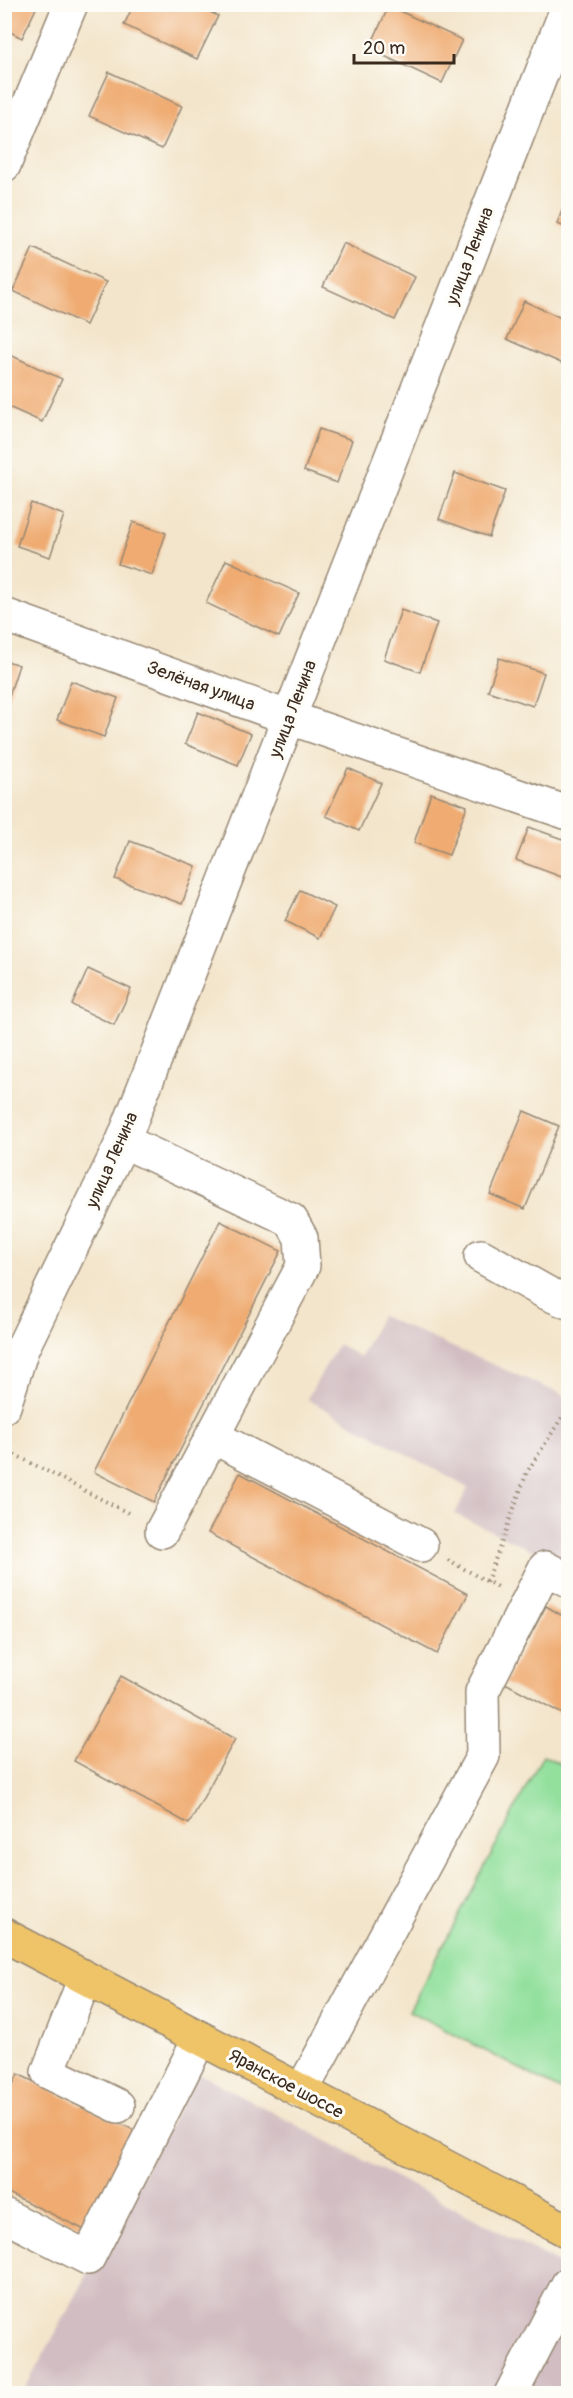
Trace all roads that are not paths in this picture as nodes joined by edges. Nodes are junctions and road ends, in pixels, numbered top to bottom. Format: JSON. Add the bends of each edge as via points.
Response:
{"nodes":[{"id":1,"x":71,"y":4,"type":"edge"},
{"id":2,"x":568,"y":6,"type":"edge"},
{"id":3,"x":8,"y":156,"type":"edge"},
{"id":4,"x":4,"y":615,"type":"edge"},
{"id":5,"x":290,"y":718,"type":"junction"},
{"id":6,"x":568,"y":813,"type":"edge"},
{"id":7,"x":123,"y":1141,"type":"junction"},
{"id":8,"x":481,"y":1256,"type":"dead end"},
{"id":9,"x":568,"y":1302,"type":"edge"},
{"id":10,"x":13,"y":1344,"type":"edge"},
{"id":11,"x":4,"y":1406,"type":"edge"},
{"id":12,"x":212,"y":1436,"type":"junction"},
{"id":13,"x":162,"y":1530,"type":"road end"},
{"id":14,"x":421,"y":1545,"type":"road end"},
{"id":15,"x":568,"y":1580,"type":"edge"},
{"id":16,"x":4,"y":1935,"type":"edge"},
{"id":17,"x":85,"y":1978,"type":"junction"},
{"id":18,"x":200,"y":2038,"type":"junction"},
{"id":19,"x":301,"y":2092,"type":"junction"},
{"id":20,"x":118,"y":2106,"type":"dead end"},
{"id":21,"x":4,"y":2215,"type":"edge"},
{"id":22,"x":568,"y":2231,"type":"edge"},
{"id":23,"x":568,"y":2284,"type":"edge"},
{"id":24,"x":511,"y":2394,"type":"edge"}],
"edges":[{"from":1,"to":3,"type":"street"},
{"from":2,"to":5,"type":"street","name":"улица Ленина"},
{"from":4,"to":5,"type":"street","name":"Зелёная улица"},
{"from":5,"to":6,"type":"street","name":"Зелёная улица"},
{"from":5,"to":7,"type":"street","name":"улица Ленина"},
{"from":7,"to":10,"type":"street","name":"улица Ленина"},
{"from":7,"to":12,"type":"street","via":[[291,1220],[301,1238],[303,1266]]},
{"from":8,"to":9,"type":"street"},
{"from":10,"to":11,"type":"street","name":"улица Ленина"},
{"from":12,"to":13,"type":"street"},
{"from":12,"to":14,"type":"street"},
{"from":15,"to":19,"type":"street","via":[[545,1568],[482,1692],[483,1756]]},
{"from":16,"to":17,"type":"main road","name":"Яранское шоссе"},
{"from":17,"to":18,"type":"main road","name":"Яранское шоссе"},
{"from":17,"to":20,"type":"street","via":[[48,2072]]},
{"from":18,"to":19,"type":"main road","name":"Яранское шоссе"},
{"from":18,"to":21,"type":"street","via":[[88,2258]]},
{"from":19,"to":22,"type":"main road","name":"Яранское шоссе"},
{"from":23,"to":24,"type":"street"}]}
